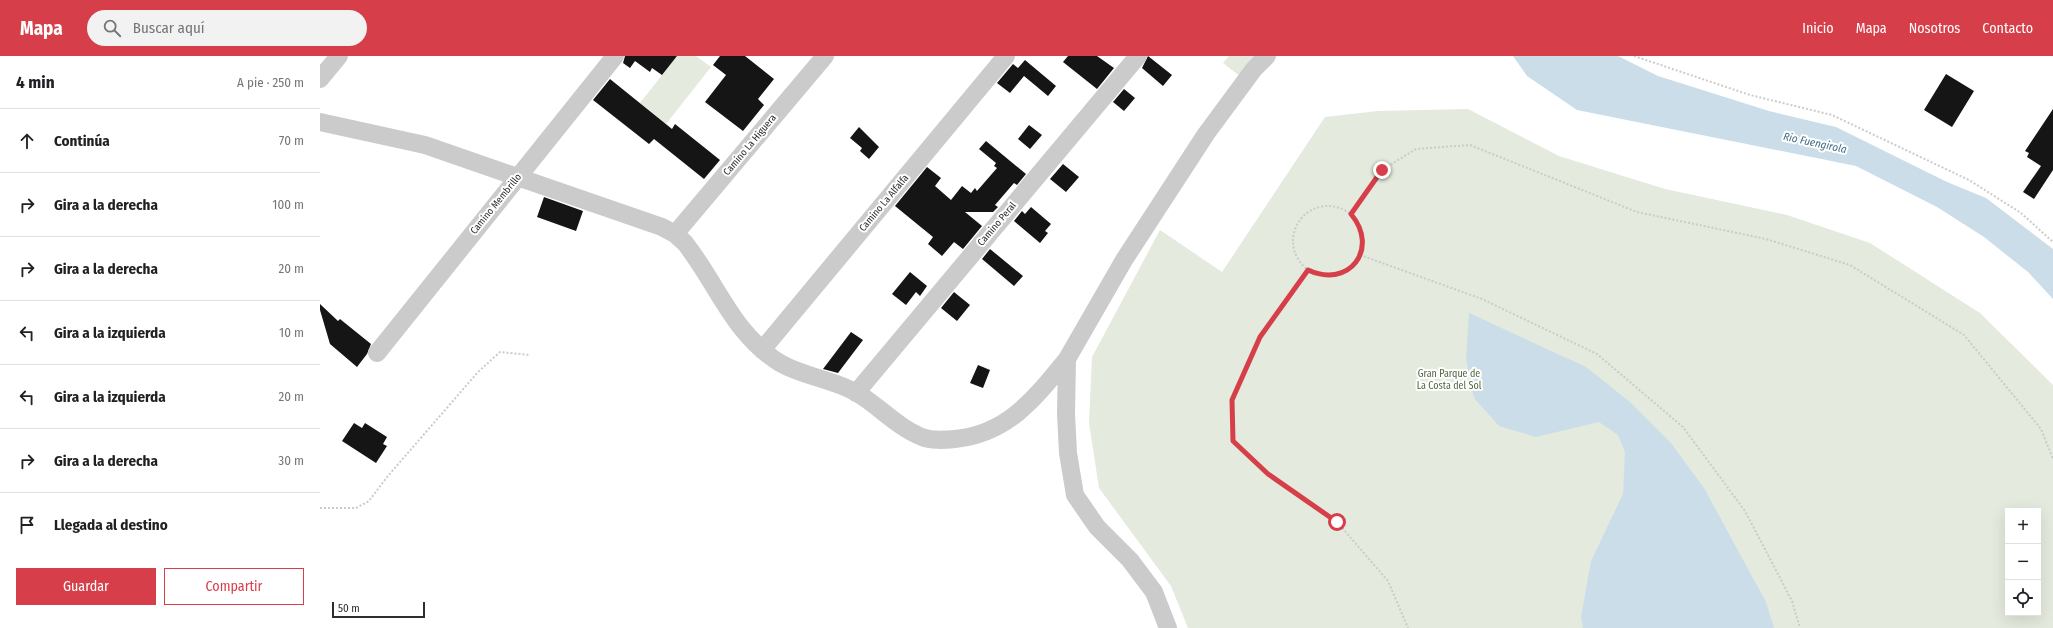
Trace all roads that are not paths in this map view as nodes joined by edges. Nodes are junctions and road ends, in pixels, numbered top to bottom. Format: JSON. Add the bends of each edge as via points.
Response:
{"nodes":[{"id":1,"x":339,"y":56,"type":"edge"},
{"id":2,"x":615,"y":56,"type":"edge"},
{"id":3,"x":825,"y":56,"type":"edge"},
{"id":4,"x":1006,"y":56,"type":"edge"},
{"id":5,"x":1138,"y":56,"type":"edge"},
{"id":6,"x":1267,"y":56,"type":"edge"},
{"id":7,"x":320,"y":79,"type":"edge"},
{"id":8,"x":320,"y":122,"type":"edge"},
{"id":9,"x":518,"y":176,"type":"junction"},
{"id":10,"x":675,"y":234,"type":"junction"},
{"id":11,"x":762,"y":350,"type":"junction"},
{"id":12,"x":377,"y":353,"type":"dead end"},
{"id":13,"x":1067,"y":359,"type":"junction"},
{"id":14,"x":856,"y":393,"type":"junction"},
{"id":15,"x":1168,"y":628,"type":"edge"}],
"edges":[{"from":1,"to":7,"type":"street"},
{"from":2,"to":9,"type":"street","name":"Camino Membrillo"},
{"from":3,"to":10,"type":"street","name":"Camino La Higuera"},
{"from":4,"to":11,"type":"street","name":"Camino La Alfalfa"},
{"from":5,"to":14,"type":"street","name":"Camino Peral"},
{"from":6,"to":13,"type":"street","via":[[1254,69],[1206,134],[1124,260]]},
{"from":8,"to":9,"type":"street","via":[[425,145]]},
{"from":9,"to":10,"type":"street","via":[[650,222]]},
{"from":9,"to":12,"type":"street","name":"Camino Membrillo"},
{"from":10,"to":11,"type":"street","via":[[694,254],[742,330]]},
{"from":11,"to":14,"type":"street","via":[[781,364]]},
{"from":13,"to":14,"type":"street","via":[[1036,397],[1018,412],[982,434],[965,438],[923,438],[906,429]]},
{"from":13,"to":15,"type":"street","via":[[1068,453],[1075,494],[1097,527],[1130,560],[1154,592]]}]}
